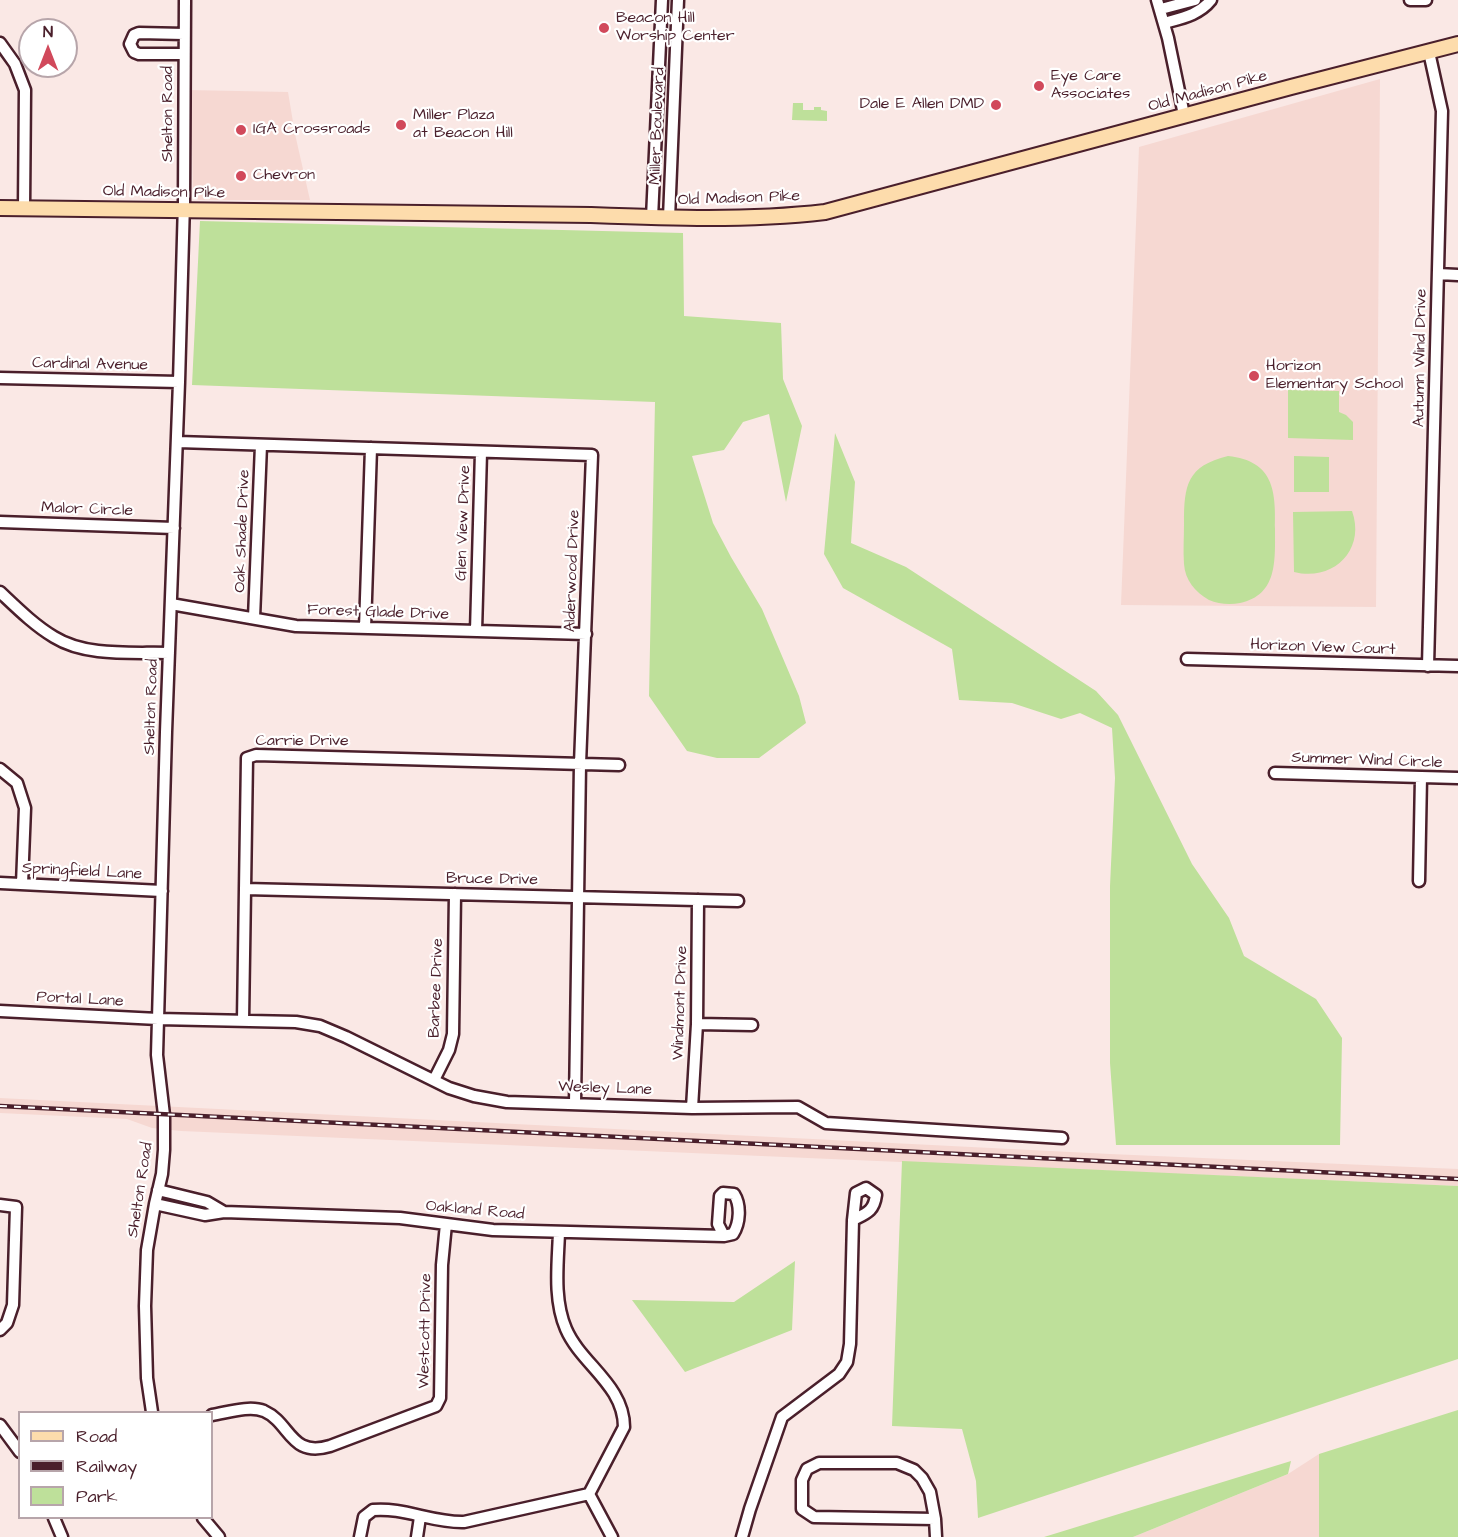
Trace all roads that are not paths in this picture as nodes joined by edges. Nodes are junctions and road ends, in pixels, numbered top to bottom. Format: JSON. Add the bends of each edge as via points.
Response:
{"nodes":[{"id":1,"x":185,"y":0,"type":"edge"},
{"id":2,"x":662,"y":0,"type":"edge"},
{"id":3,"x":678,"y":0,"type":"edge"},
{"id":4,"x":1195,"y":0,"type":"edge"},
{"id":5,"x":1211,"y":0,"type":"edge"},
{"id":6,"x":1410,"y":0,"type":"edge"},
{"id":7,"x":1426,"y":0,"type":"edge"},
{"id":8,"x":1159,"y":5,"type":"edge"},
{"id":9,"x":1164,"y":23,"type":"junction"},
{"id":10,"x":661,"y":28,"type":"junction"},
{"id":11,"x":677,"y":29,"type":"junction"},
{"id":12,"x":184,"y":34,"type":"junction"},
{"id":13,"x":0,"y":43,"type":"edge"},
{"id":14,"x":1458,"y":44,"type":"edge"},
{"id":15,"x":1429,"y":52,"type":"junction"},
{"id":16,"x":184,"y":54,"type":"junction"},
{"id":17,"x":1184,"y":115,"type":"junction"},
{"id":18,"x":657,"y":124,"type":"junction"},
{"id":19,"x":673,"y":126,"type":"junction"},
{"id":20,"x":0,"y":208,"type":"edge"},
{"id":21,"x":24,"y":208,"type":"junction"},
{"id":22,"x":184,"y":210,"type":"junction"},
{"id":23,"x":652,"y":218,"type":"junction"},
{"id":24,"x":669,"y":218,"type":"junction"},
{"id":25,"x":1438,"y":274,"type":"junction"},
{"id":26,"x":1458,"y":275,"type":"edge"},
{"id":27,"x":0,"y":378,"type":"edge"},
{"id":28,"x":179,"y":382,"type":"junction"},
{"id":29,"x":178,"y":442,"type":"junction"},
{"id":30,"x":261,"y":445,"type":"junction"},
{"id":31,"x":371,"y":448,"type":"junction"},
{"id":32,"x":481,"y":452,"type":"junction"},
{"id":33,"x":0,"y":522,"type":"edge"},
{"id":34,"x":174,"y":528,"type":"junction"},
{"id":35,"x":0,"y":592,"type":"edge"},
{"id":36,"x":171,"y":604,"type":"junction"},
{"id":37,"x":254,"y":618,"type":"junction"},
{"id":38,"x":365,"y":628,"type":"junction"},
{"id":39,"x":476,"y":631,"type":"junction"},
{"id":40,"x":585,"y":634,"type":"junction"},
{"id":41,"x":169,"y":653,"type":"junction"},
{"id":42,"x":1187,"y":659,"type":"dead end"},
{"id":43,"x":1428,"y":666,"type":"junction"},
{"id":44,"x":1458,"y":666,"type":"edge"},
{"id":45,"x":580,"y":764,"type":"junction"},
{"id":46,"x":619,"y":765,"type":"dead end"},
{"id":47,"x":0,"y":769,"type":"edge"},
{"id":48,"x":1275,"y":773,"type":"dead end"},
{"id":49,"x":1421,"y":777,"type":"junction"},
{"id":50,"x":1458,"y":778,"type":"edge"},
{"id":51,"x":1419,"y":881,"type":"dead end"},
{"id":52,"x":0,"y":883,"type":"edge"},
{"id":53,"x":22,"y":884,"type":"junction"},
{"id":54,"x":245,"y":889,"type":"junction"},
{"id":55,"x":162,"y":891,"type":"junction"},
{"id":56,"x":455,"y":894,"type":"junction"},
{"id":57,"x":579,"y":897,"type":"junction"},
{"id":58,"x":698,"y":900,"type":"junction"},
{"id":59,"x":738,"y":901,"type":"dead end"},
{"id":60,"x":0,"y":1011,"type":"edge"},
{"id":61,"x":158,"y":1019,"type":"junction"},
{"id":62,"x":243,"y":1020,"type":"junction"},
{"id":63,"x":697,"y":1024,"type":"junction"},
{"id":64,"x":752,"y":1025,"type":"dead end"},
{"id":65,"x":434,"y":1080,"type":"junction"},
{"id":66,"x":575,"y":1103,"type":"junction"},
{"id":67,"x":692,"y":1108,"type":"junction"},
{"id":68,"x":1062,"y":1138,"type":"dead end"},
{"id":69,"x":158,"y":1190,"type":"junction"},
{"id":70,"x":154,"y":1204,"type":"junction"},
{"id":71,"x":0,"y":1205,"type":"edge"},
{"id":72,"x":224,"y":1212,"type":"junction"},
{"id":73,"x":853,"y":1220,"type":"dead end"},
{"id":74,"x":446,"y":1224,"type":"junction"},
{"id":75,"x":559,"y":1232,"type":"junction"},
{"id":76,"x":724,"y":1236,"type":"dead end"},
{"id":77,"x":0,"y":1330,"type":"edge"},
{"id":78,"x":152,"y":1411,"type":"edge"},
{"id":79,"x":213,"y":1415,"type":"edge"},
{"id":80,"x":0,"y":1425,"type":"edge"},
{"id":81,"x":18,"y":1446,"type":"edge"},
{"id":82,"x":589,"y":1494,"type":"junction"},
{"id":83,"x":420,"y":1517,"type":"junction"},
{"id":84,"x":54,"y":1519,"type":"edge"},
{"id":85,"x":204,"y":1519,"type":"edge"},
{"id":86,"x":935,"y":1519,"type":"junction"},
{"id":87,"x":62,"y":1537,"type":"edge"},
{"id":88,"x":219,"y":1537,"type":"edge"},
{"id":89,"x":360,"y":1537,"type":"edge"},
{"id":90,"x":417,"y":1537,"type":"edge"},
{"id":91,"x":612,"y":1537,"type":"edge"},
{"id":92,"x":742,"y":1537,"type":"edge"},
{"id":93,"x":936,"y":1537,"type":"edge"}],
"edges":[{"from":1,"to":12,"type":"street","name":"Shelton Road"},
{"from":2,"to":10,"type":"street","name":"Miller Boulevard"},
{"from":3,"to":11,"type":"street","name":"Miller Boulevard"},
{"from":4,"to":8,"type":"street"},
{"from":5,"to":9,"type":"street","via":[[1206,8],[1192,15]]},
{"from":6,"to":7,"type":"street"},
{"from":8,"to":9,"type":"street"},
{"from":9,"to":17,"type":"street"},
{"from":10,"to":11,"type":"street"},
{"from":10,"to":18,"type":"street","name":"Miller Boulevard"},
{"from":11,"to":19,"type":"street","name":"Miller Boulevard"},
{"from":12,"to":16,"type":"street","name":"Shelton Road"},
{"from":12,"to":16,"type":"street","via":[[139,33],[134,34],[130,44],[139,54]]},
{"from":13,"to":21,"type":"street","via":[[15,64],[25,90]]},
{"from":14,"to":15,"type":"main road","name":"Old Madison Pike"},
{"from":15,"to":17,"type":"main road","name":"Old Madison Pike"},
{"from":15,"to":25,"type":"street","name":"Autumn Wind Drive","via":[[1442,111]]},
{"from":16,"to":22,"type":"street","name":"Shelton Road"},
{"from":17,"to":24,"type":"main road","name":"Old Madison Pike","via":[[825,212]]},
{"from":18,"to":19,"type":"street"},
{"from":18,"to":23,"type":"street","name":"Miller Boulevard"},
{"from":19,"to":24,"type":"street","name":"Miller Boulevard"},
{"from":20,"to":21,"type":"main road","name":"Old Madison Pike"},
{"from":21,"to":22,"type":"main road","name":"Old Madison Pike"},
{"from":22,"to":23,"type":"main road","name":"Old Madison Pike"},
{"from":22,"to":28,"type":"street","name":"Shelton Road"},
{"from":23,"to":24,"type":"main road","name":"Old Madison Pike"},
{"from":25,"to":26,"type":"street"},
{"from":25,"to":43,"type":"street","name":"Autumn Wind Drive"},
{"from":27,"to":28,"type":"street","name":"Cardinal Avenue"},
{"from":28,"to":29,"type":"street","name":"Shelton Road"},
{"from":29,"to":30,"type":"street","name":"Alderwood Drive"},
{"from":29,"to":34,"type":"street","name":"Shelton Road"},
{"from":30,"to":31,"type":"street","name":"Alderwood Drive"},
{"from":30,"to":37,"type":"street","name":"Oak Shade Drive"},
{"from":31,"to":32,"type":"street","name":"Alderwood Drive"},
{"from":31,"to":38,"type":"street"},
{"from":32,"to":39,"type":"street","name":"Glen View Drive"},
{"from":32,"to":40,"type":"street","name":"Alderwood Drive","via":[[592,455]]},
{"from":33,"to":34,"type":"street","name":"Malor Circle"},
{"from":34,"to":36,"type":"street","name":"Shelton Road"},
{"from":35,"to":41,"type":"street","via":[[56,639],[103,651]]},
{"from":36,"to":37,"type":"street","name":"Forest Glade Drive"},
{"from":36,"to":41,"type":"street","name":"Shelton Road"},
{"from":37,"to":38,"type":"street","name":"Forest Glade Drive","via":[[296,626]]},
{"from":38,"to":39,"type":"street","name":"Forest Glade Drive"},
{"from":39,"to":40,"type":"street","name":"Forest Glade Drive"},
{"from":40,"to":45,"type":"street","name":"Alderwood Drive"},
{"from":41,"to":55,"type":"street","name":"Shelton Road"},
{"from":42,"to":43,"type":"street","name":"Horizon View Court"},
{"from":43,"to":44,"type":"street","name":"Horizon View Court"},
{"from":45,"to":46,"type":"street","name":"Carrie Drive"},
{"from":45,"to":54,"type":"street","name":"Carrie Drive","via":[[256,754],[247,758]]},
{"from":45,"to":57,"type":"street","name":"Alderwood Drive"},
{"from":47,"to":53,"type":"street","via":[[17,783],[25,808]]},
{"from":48,"to":49,"type":"street","name":"Summer Wind Circle"},
{"from":49,"to":50,"type":"street","name":"Summer Wind Circle"},
{"from":49,"to":51,"type":"street"},
{"from":52,"to":53,"type":"street","name":"Springfield Lane"},
{"from":53,"to":55,"type":"street","name":"Springfield Lane"},
{"from":54,"to":56,"type":"street","name":"Bruce Drive"},
{"from":54,"to":62,"type":"street","name":"Carrie Drive"},
{"from":55,"to":61,"type":"street","name":"Shelton Road"},
{"from":56,"to":57,"type":"street","name":"Bruce Drive"},
{"from":56,"to":65,"type":"street","name":"Barbee Drive","via":[[453,1034]]},
{"from":57,"to":58,"type":"street","name":"Bruce Drive"},
{"from":57,"to":66,"type":"street","name":"Alderwood Drive"},
{"from":58,"to":59,"type":"street","name":"Bruce Drive"},
{"from":58,"to":63,"type":"street","name":"Windmont Drive"},
{"from":60,"to":61,"type":"street","name":"Portal Lane"},
{"from":61,"to":62,"type":"street","name":"Wesley Lane"},
{"from":61,"to":69,"type":"street","name":"Shelton Road","via":[[157,1056],[165,1126]]},
{"from":62,"to":65,"type":"street","name":"Wesley Lane","via":[[320,1026]]},
{"from":63,"to":64,"type":"street"},
{"from":63,"to":67,"type":"street","name":"Windmont Drive"},
{"from":65,"to":66,"type":"street","name":"Wesley Lane","via":[[474,1096],[507,1102]]},
{"from":66,"to":67,"type":"street","name":"Wesley Lane"},
{"from":67,"to":68,"type":"street","name":"Wesley Lane","via":[[798,1107],[826,1122]]},
{"from":69,"to":70,"type":"street","name":"Shelton Road"},
{"from":69,"to":72,"type":"street","name":"Oakland Road","via":[[207,1202]]},
{"from":70,"to":72,"type":"street","name":"Oakland Road","via":[[205,1215]]},
{"from":70,"to":78,"type":"street","name":"Shelton Road","via":[[145,1306]]},
{"from":71,"to":77,"type":"street","via":[[16,1207],[14,1305]]},
{"from":72,"to":74,"type":"street","name":"Oakland Road","via":[[400,1218]]},
{"from":73,"to":92,"type":"street","via":[[847,1362],[839,1374],[782,1417]]},
{"from":74,"to":75,"type":"street","name":"Oakland Road"},
{"from":74,"to":79,"type":"street","name":"Westcott Drive","via":[[440,1398],[436,1406],[315,1449],[300,1445],[265,1412]]},
{"from":75,"to":76,"type":"street","name":"Oakland Road"},
{"from":75,"to":82,"type":"street","via":[[559,1303],[565,1328],[612,1389],[624,1415],[624,1427]]},
{"from":80,"to":81,"type":"street"},
{"from":82,"to":83,"type":"street","via":[[474,1520],[451,1522]]},
{"from":82,"to":91,"type":"street"},
{"from":83,"to":89,"type":"street","via":[[373,1510],[364,1517]]},
{"from":83,"to":90,"type":"street"},
{"from":84,"to":87,"type":"street"},
{"from":85,"to":88,"type":"street"},
{"from":86,"to":86,"type":"street","via":[[814,1517],[802,1509],[802,1480],[807,1469],[819,1463],[897,1463],[922,1478],[930,1492]]},
{"from":86,"to":93,"type":"street"}]}
